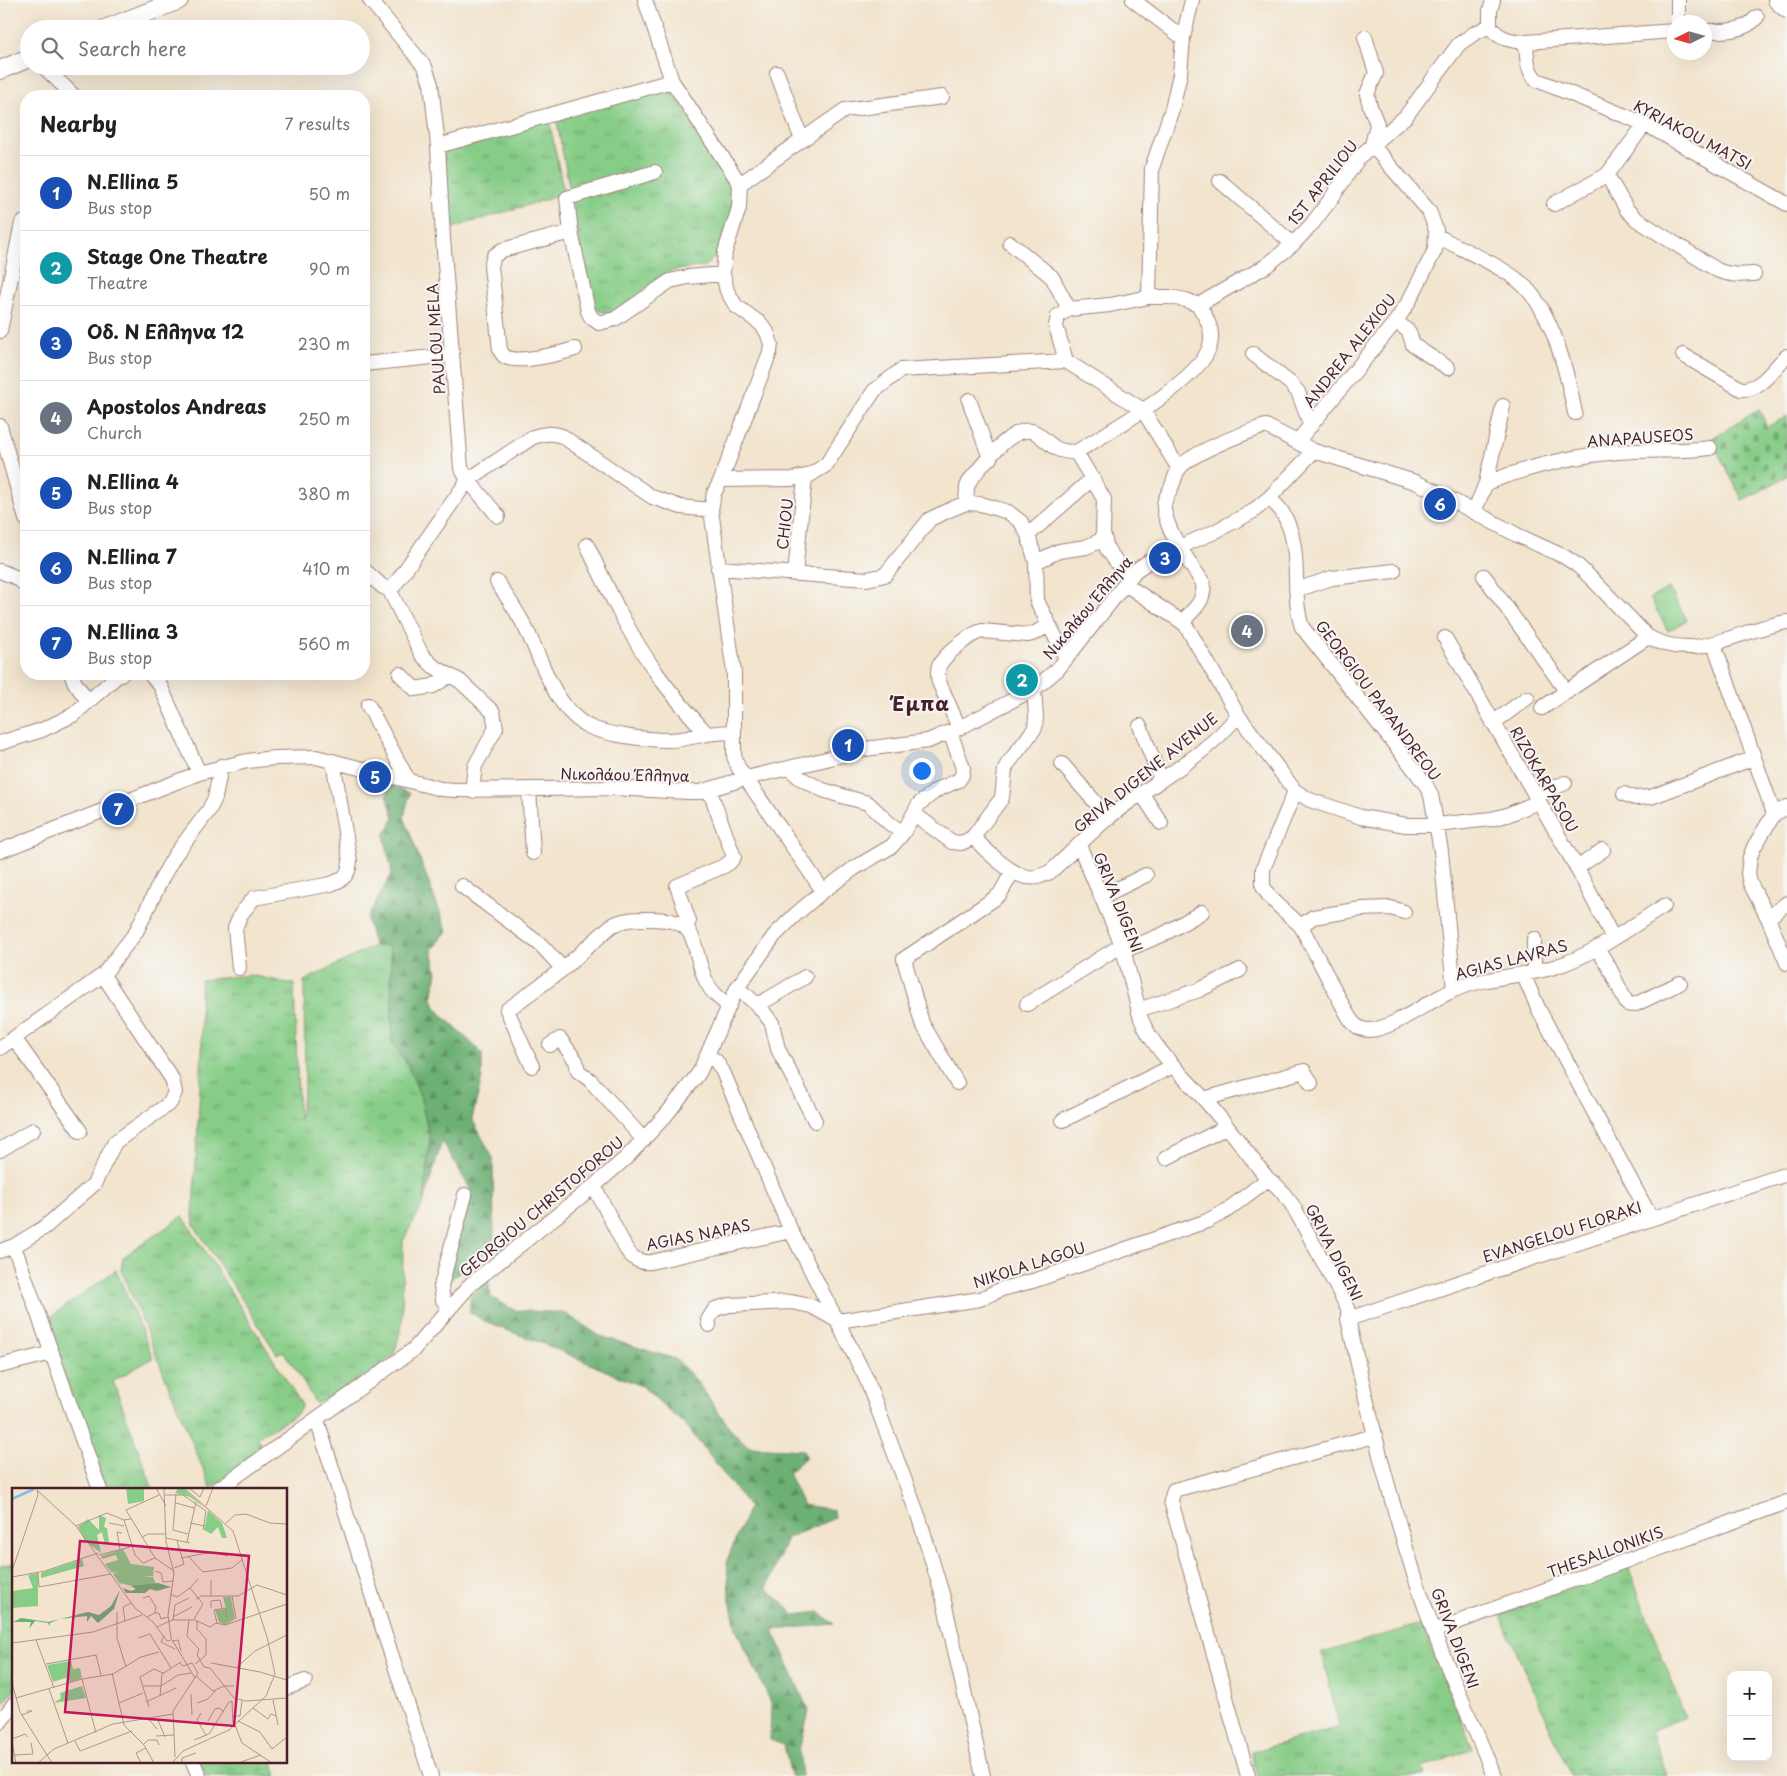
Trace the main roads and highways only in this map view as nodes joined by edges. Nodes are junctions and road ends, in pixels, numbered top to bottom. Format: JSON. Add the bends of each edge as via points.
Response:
{"nodes":[{"id":1,"x":179,"y":0,"type":"edge"},
{"id":2,"x":1777,"y":0,"type":"edge"},
{"id":3,"x":1787,"y":9,"type":"edge"},
{"id":4,"x":128,"y":20,"type":"edge"},
{"id":5,"x":20,"y":62,"type":"edge"},
{"id":6,"x":0,"y":70,"type":"edge"}],
"edges":[{"from":1,"to":4,"type":"main road"},
{"from":2,"to":3,"type":"main road"},
{"from":5,"to":6,"type":"main road"}]}
